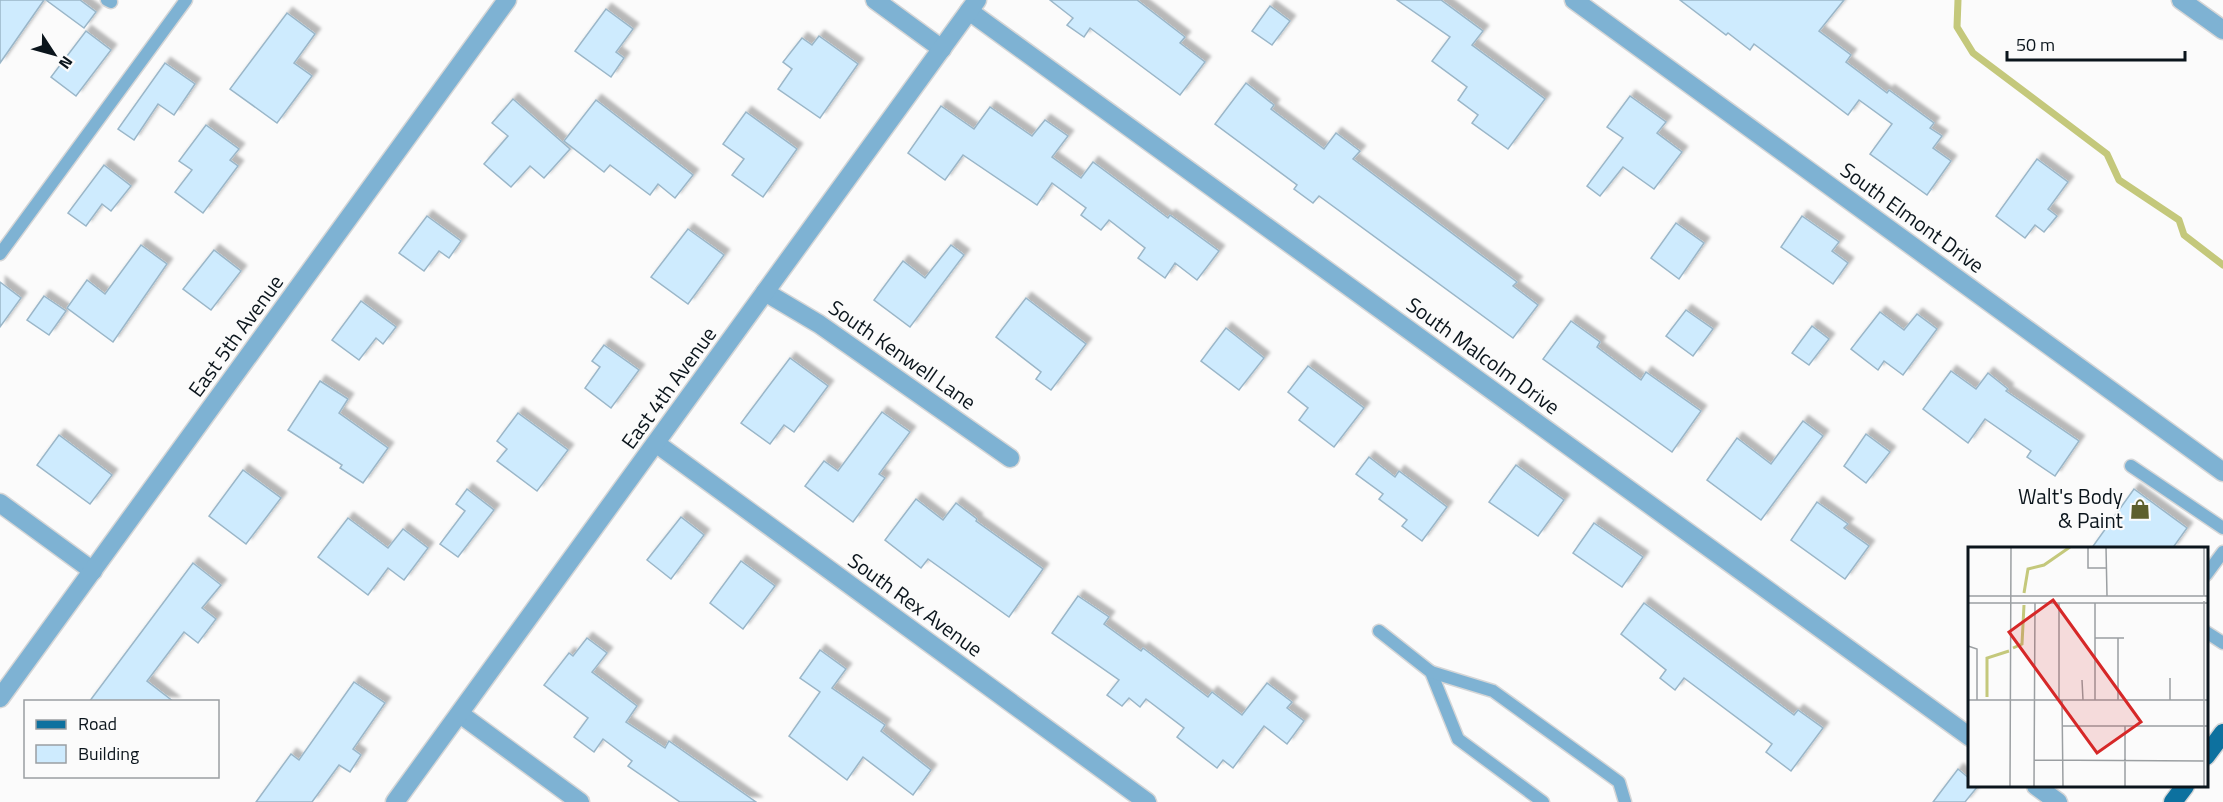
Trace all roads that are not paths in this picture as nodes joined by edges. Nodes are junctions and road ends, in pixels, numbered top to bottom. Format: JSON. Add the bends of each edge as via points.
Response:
{"nodes":[{"id":1,"x":186,"y":0,"type":"edge"},
{"id":2,"x":507,"y":0,"type":"edge"},
{"id":3,"x":875,"y":0,"type":"edge"},
{"id":4,"x":1574,"y":0,"type":"edge"},
{"id":5,"x":2181,"y":0,"type":"edge"},
{"id":6,"x":973,"y":5,"type":"edge"},
{"id":7,"x":2223,"y":30,"type":"edge"},
{"id":8,"x":942,"y":49,"type":"junction"},
{"id":9,"x":0,"y":254,"type":"edge"},
{"id":10,"x":765,"y":292,"type":"junction"},
{"id":11,"x":657,"y":444,"type":"junction"},
{"id":12,"x":1011,"y":458,"type":"dead end"},
{"id":13,"x":2131,"y":466,"type":"dead end"},
{"id":14,"x":2223,"y":472,"type":"edge"},
{"id":15,"x":0,"y":503,"type":"edge"},
{"id":16,"x":2223,"y":528,"type":"edge"},
{"id":17,"x":2223,"y":552,"type":"edge"},
{"id":18,"x":93,"y":571,"type":"junction"},
{"id":19,"x":2208,"y":571,"type":"edge"},
{"id":20,"x":1379,"y":631,"type":"dead end"},
{"id":21,"x":2208,"y":633,"type":"edge"},
{"id":22,"x":2223,"y":643,"type":"edge"},
{"id":23,"x":1431,"y":672,"type":"junction"},
{"id":24,"x":0,"y":698,"type":"edge"},
{"id":25,"x":460,"y":714,"type":"junction"},
{"id":26,"x":2223,"y":733,"type":"edge"},
{"id":27,"x":1968,"y":736,"type":"edge"},
{"id":28,"x":2208,"y":753,"type":"edge"},
{"id":29,"x":2037,"y":787,"type":"edge"},
{"id":30,"x":2184,"y":787,"type":"edge"},
{"id":31,"x":396,"y":802,"type":"edge"},
{"id":32,"x":580,"y":802,"type":"edge"},
{"id":33,"x":1147,"y":802,"type":"edge"},
{"id":34,"x":1544,"y":802,"type":"edge"},
{"id":35,"x":1625,"y":802,"type":"edge"},
{"id":36,"x":2058,"y":802,"type":"edge"},
{"id":37,"x":2173,"y":802,"type":"edge"}],
"edges":[{"from":1,"to":9,"type":"lane"},
{"from":2,"to":18,"type":"street","name":"East 5th Avenue"},
{"from":3,"to":8,"type":"street"},
{"from":4,"to":14,"type":"street","name":"South Elmont Drive"},
{"from":5,"to":7,"type":"street"},
{"from":6,"to":8,"type":"street","name":"East 4th Avenue"},
{"from":6,"to":27,"type":"street","name":"South Malcolm Drive"},
{"from":8,"to":10,"type":"street","name":"East 4th Avenue"},
{"from":10,"to":11,"type":"street","name":"East 4th Avenue"},
{"from":10,"to":12,"type":"street","name":"South Kenwell Lane","via":[[819,324]]},
{"from":11,"to":25,"type":"street","name":"East 4th Avenue"},
{"from":11,"to":33,"type":"street","name":"South Rex Avenue"},
{"from":13,"to":16,"type":"lane"},
{"from":15,"to":18,"type":"street"},
{"from":17,"to":19,"type":"lane"},
{"from":18,"to":24,"type":"street","name":"East 5th Avenue"},
{"from":20,"to":23,"type":"lane"},
{"from":21,"to":22,"type":"lane"},
{"from":23,"to":34,"type":"lane","via":[[1458,739]]},
{"from":23,"to":35,"type":"lane","via":[[1493,691],[1619,782]]},
{"from":25,"to":31,"type":"street","name":"East 4th Avenue"},
{"from":25,"to":32,"type":"street"},
{"from":26,"to":28,"type":"main road"},
{"from":29,"to":36,"type":"street"},
{"from":30,"to":37,"type":"main road"}]}
